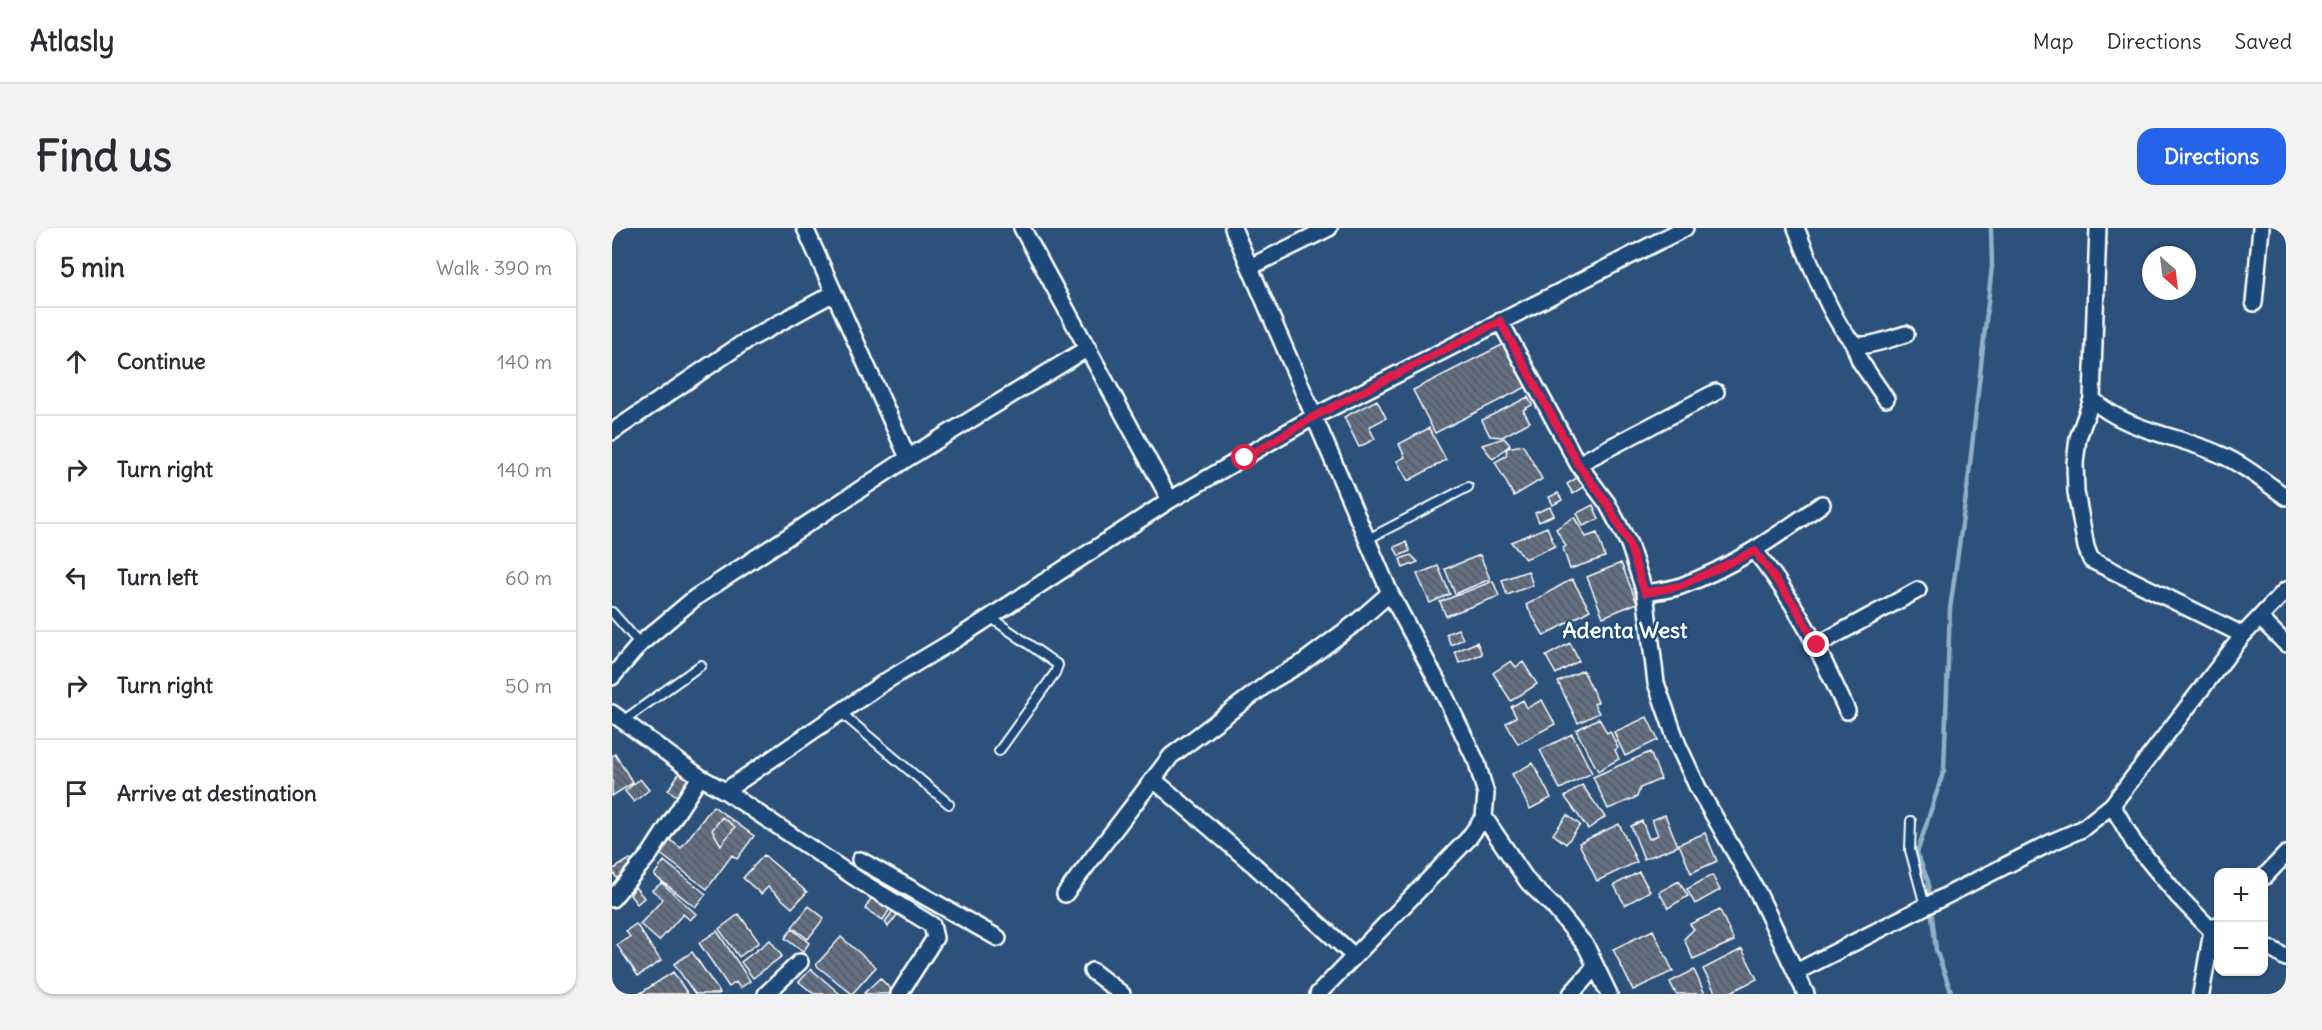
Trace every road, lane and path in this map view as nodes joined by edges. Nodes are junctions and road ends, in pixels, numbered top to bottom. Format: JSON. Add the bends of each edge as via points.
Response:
{"nodes":[{"id":1,"x":805,"y":228,"type":"edge"},
{"id":2,"x":1022,"y":228,"type":"edge"},
{"id":3,"x":1233,"y":228,"type":"edge"},
{"id":4,"x":1329,"y":228,"type":"edge"},
{"id":5,"x":1685,"y":228,"type":"edge"},
{"id":6,"x":1797,"y":228,"type":"edge"},
{"id":7,"x":2098,"y":228,"type":"edge"},
{"id":8,"x":2261,"y":228,"type":"edge"},
{"id":9,"x":1251,"y":267,"type":"junction"},
{"id":10,"x":834,"y":293,"type":"junction"},
{"id":11,"x":2254,"y":303,"type":"dead end"},
{"id":12,"x":1500,"y":321,"type":"junction"},
{"id":13,"x":1906,"y":334,"type":"dead end"},
{"id":14,"x":1853,"y":342,"type":"junction"},
{"id":15,"x":1088,"y":348,"type":"junction"},
{"id":16,"x":1716,"y":392,"type":"dead end"},
{"id":17,"x":1886,"y":399,"type":"dead end"},
{"id":18,"x":2092,"y":399,"type":"junction"},
{"id":19,"x":1315,"y":416,"type":"junction"},
{"id":20,"x":612,"y":432,"type":"edge"},
{"id":21,"x":908,"y":458,"type":"junction"},
{"id":22,"x":1578,"y":464,"type":"junction"},
{"id":23,"x":1468,"y":487,"type":"dead end"},
{"id":24,"x":2286,"y":497,"type":"edge"},
{"id":25,"x":1170,"y":500,"type":"junction"},
{"id":26,"x":1822,"y":504,"type":"dead end"},
{"id":27,"x":1366,"y":540,"type":"junction"},
{"id":28,"x":1755,"y":551,"type":"junction"},
{"id":29,"x":1918,"y":590,"type":"dead end"},
{"id":30,"x":2286,"y":590,"type":"edge"},
{"id":31,"x":1390,"y":593,"type":"junction"},
{"id":32,"x":1645,"y":593,"type":"junction"},
{"id":33,"x":612,"y":612,"type":"edge"},
{"id":34,"x":990,"y":617,"type":"junction"},
{"id":35,"x":2260,"y":618,"type":"junction"},
{"id":36,"x":2243,"y":635,"type":"junction"},
{"id":37,"x":640,"y":644,"type":"junction"},
{"id":38,"x":2286,"y":644,"type":"edge"},
{"id":39,"x":1817,"y":645,"type":"junction"},
{"id":40,"x":701,"y":665,"type":"dead end"},
{"id":41,"x":612,"y":677,"type":"edge"},
{"id":42,"x":1847,"y":711,"type":"dead end"},
{"id":43,"x":840,"y":712,"type":"junction"},
{"id":44,"x":618,"y":716,"type":"edge"},
{"id":45,"x":999,"y":751,"type":"dead end"},
{"id":46,"x":700,"y":777,"type":"junction"},
{"id":47,"x":1154,"y":780,"type":"junction"},
{"id":48,"x":725,"y":791,"type":"junction"},
{"id":49,"x":949,"y":804,"type":"dead end"},
{"id":50,"x":2112,"y":805,"type":"junction"},
{"id":51,"x":1484,"y":817,"type":"junction"},
{"id":52,"x":1911,"y":821,"type":"dead end"},
{"id":53,"x":2286,"y":854,"type":"edge"},
{"id":54,"x":860,"y":860,"type":"dead end"},
{"id":55,"x":2268,"y":873,"type":"edge"},
{"id":56,"x":899,"y":881,"type":"junction"},
{"id":57,"x":1065,"y":894,"type":"dead end"},
{"id":58,"x":887,"y":897,"type":"junction"},
{"id":59,"x":612,"y":899,"type":"edge"},
{"id":60,"x":1925,"y":906,"type":"junction"},
{"id":61,"x":945,"y":908,"type":"junction"},
{"id":62,"x":932,"y":925,"type":"junction"},
{"id":63,"x":2214,"y":927,"type":"edge"},
{"id":64,"x":2214,"y":937,"type":"edge"},
{"id":65,"x":998,"y":938,"type":"dead end"},
{"id":66,"x":2268,"y":949,"type":"edge"},
{"id":67,"x":1354,"y":956,"type":"junction"},
{"id":68,"x":2286,"y":958,"type":"edge"},
{"id":69,"x":800,"y":962,"type":"dead end"},
{"id":70,"x":1595,"y":967,"type":"junction"},
{"id":71,"x":1092,"y":971,"type":"dead end"},
{"id":72,"x":1796,"y":972,"type":"junction"},
{"id":73,"x":902,"y":993,"type":"edge"},
{"id":74,"x":766,"y":994,"type":"edge"},
{"id":75,"x":1122,"y":994,"type":"edge"},
{"id":76,"x":1318,"y":994,"type":"edge"},
{"id":77,"x":1571,"y":994,"type":"edge"},
{"id":78,"x":1609,"y":994,"type":"edge"},
{"id":79,"x":1806,"y":994,"type":"edge"},
{"id":80,"x":2200,"y":994,"type":"edge"}],
"edges":[{"from":1,"to":10,"type":"street"},
{"from":2,"to":15,"type":"street"},
{"from":3,"to":9,"type":"street"},
{"from":4,"to":9,"type":"street"},
{"from":5,"to":12,"type":"street"},
{"from":6,"to":14,"type":"street","via":[[1835,318]]},
{"from":7,"to":18,"type":"street"},
{"from":8,"to":11,"type":"street"},
{"from":9,"to":19,"type":"street"},
{"from":10,"to":20,"type":"street","via":[[746,341]]},
{"from":10,"to":21,"type":"street"},
{"from":12,"to":19,"type":"street"},
{"from":12,"to":22,"type":"street"},
{"from":13,"to":14,"type":"street","via":[[1861,345]]},
{"from":14,"to":17,"type":"street","via":[[1860,361]]},
{"from":15,"to":21,"type":"street"},
{"from":15,"to":25,"type":"street"},
{"from":16,"to":22,"type":"street"},
{"from":18,"to":24,"type":"street","via":[[2118,420],[2222,455]]},
{"from":18,"to":36,"type":"street","via":[[2078,438],[2075,463],[2076,492],[2091,560]]},
{"from":19,"to":25,"type":"street"},
{"from":19,"to":27,"type":"street"},
{"from":21,"to":37,"type":"street","via":[[696,597]]},
{"from":22,"to":32,"type":"street","via":[[1607,503],[1629,544]]},
{"from":23,"to":27,"type":"lane"},
{"from":25,"to":34,"type":"street"},
{"from":26,"to":28,"type":"street"},
{"from":27,"to":31,"type":"street"},
{"from":28,"to":32,"type":"street","via":[[1680,586]]},
{"from":28,"to":39,"type":"street","via":[[1795,606]]},
{"from":29,"to":39,"type":"street"},
{"from":30,"to":35,"type":"street"},
{"from":31,"to":47,"type":"street","via":[[1302,663],[1271,681],[1171,756]]},
{"from":31,"to":51,"type":"street","via":[[1477,763],[1486,794]]},
{"from":32,"to":72,"type":"street","via":[[1656,682],[1678,745]]},
{"from":33,"to":37,"type":"lane"},
{"from":34,"to":43,"type":"street"},
{"from":34,"to":45,"type":"lane","via":[[1058,665]]},
{"from":35,"to":36,"type":"street"},
{"from":35,"to":38,"type":"street"},
{"from":36,"to":50,"type":"street"},
{"from":37,"to":41,"type":"street"},
{"from":39,"to":42,"type":"street"},
{"from":40,"to":44,"type":"lane"},
{"from":43,"to":48,"type":"street"},
{"from":43,"to":49,"type":"lane"},
{"from":44,"to":46,"type":"street"},
{"from":46,"to":48,"type":"street"},
{"from":46,"to":59,"type":"street","via":[[650,854]]},
{"from":47,"to":57,"type":"street"},
{"from":47,"to":67,"type":"street"},
{"from":48,"to":58,"type":"street"},
{"from":50,"to":60,"type":"street","via":[[2082,829]]},
{"from":50,"to":63,"type":"street","via":[[2134,843],[2178,896]]},
{"from":51,"to":67,"type":"street","via":[[1468,839]]},
{"from":51,"to":70,"type":"street","via":[[1528,882],[1586,946]]},
{"from":52,"to":60,"type":"lane","via":[[1910,850]]},
{"from":53,"to":55,"type":"street"},
{"from":54,"to":56,"type":"street"},
{"from":56,"to":58,"type":"street"},
{"from":56,"to":61,"type":"street"},
{"from":58,"to":62,"type":"street"},
{"from":60,"to":72,"type":"street"},
{"from":61,"to":62,"type":"street"},
{"from":61,"to":65,"type":"street"},
{"from":62,"to":73,"type":"street","via":[[935,938]]},
{"from":64,"to":80,"type":"street"},
{"from":66,"to":68,"type":"street"},
{"from":67,"to":76,"type":"street"},
{"from":69,"to":74,"type":"street"},
{"from":70,"to":77,"type":"street"},
{"from":70,"to":78,"type":"street"},
{"from":71,"to":75,"type":"street"},
{"from":72,"to":79,"type":"street"}]}
